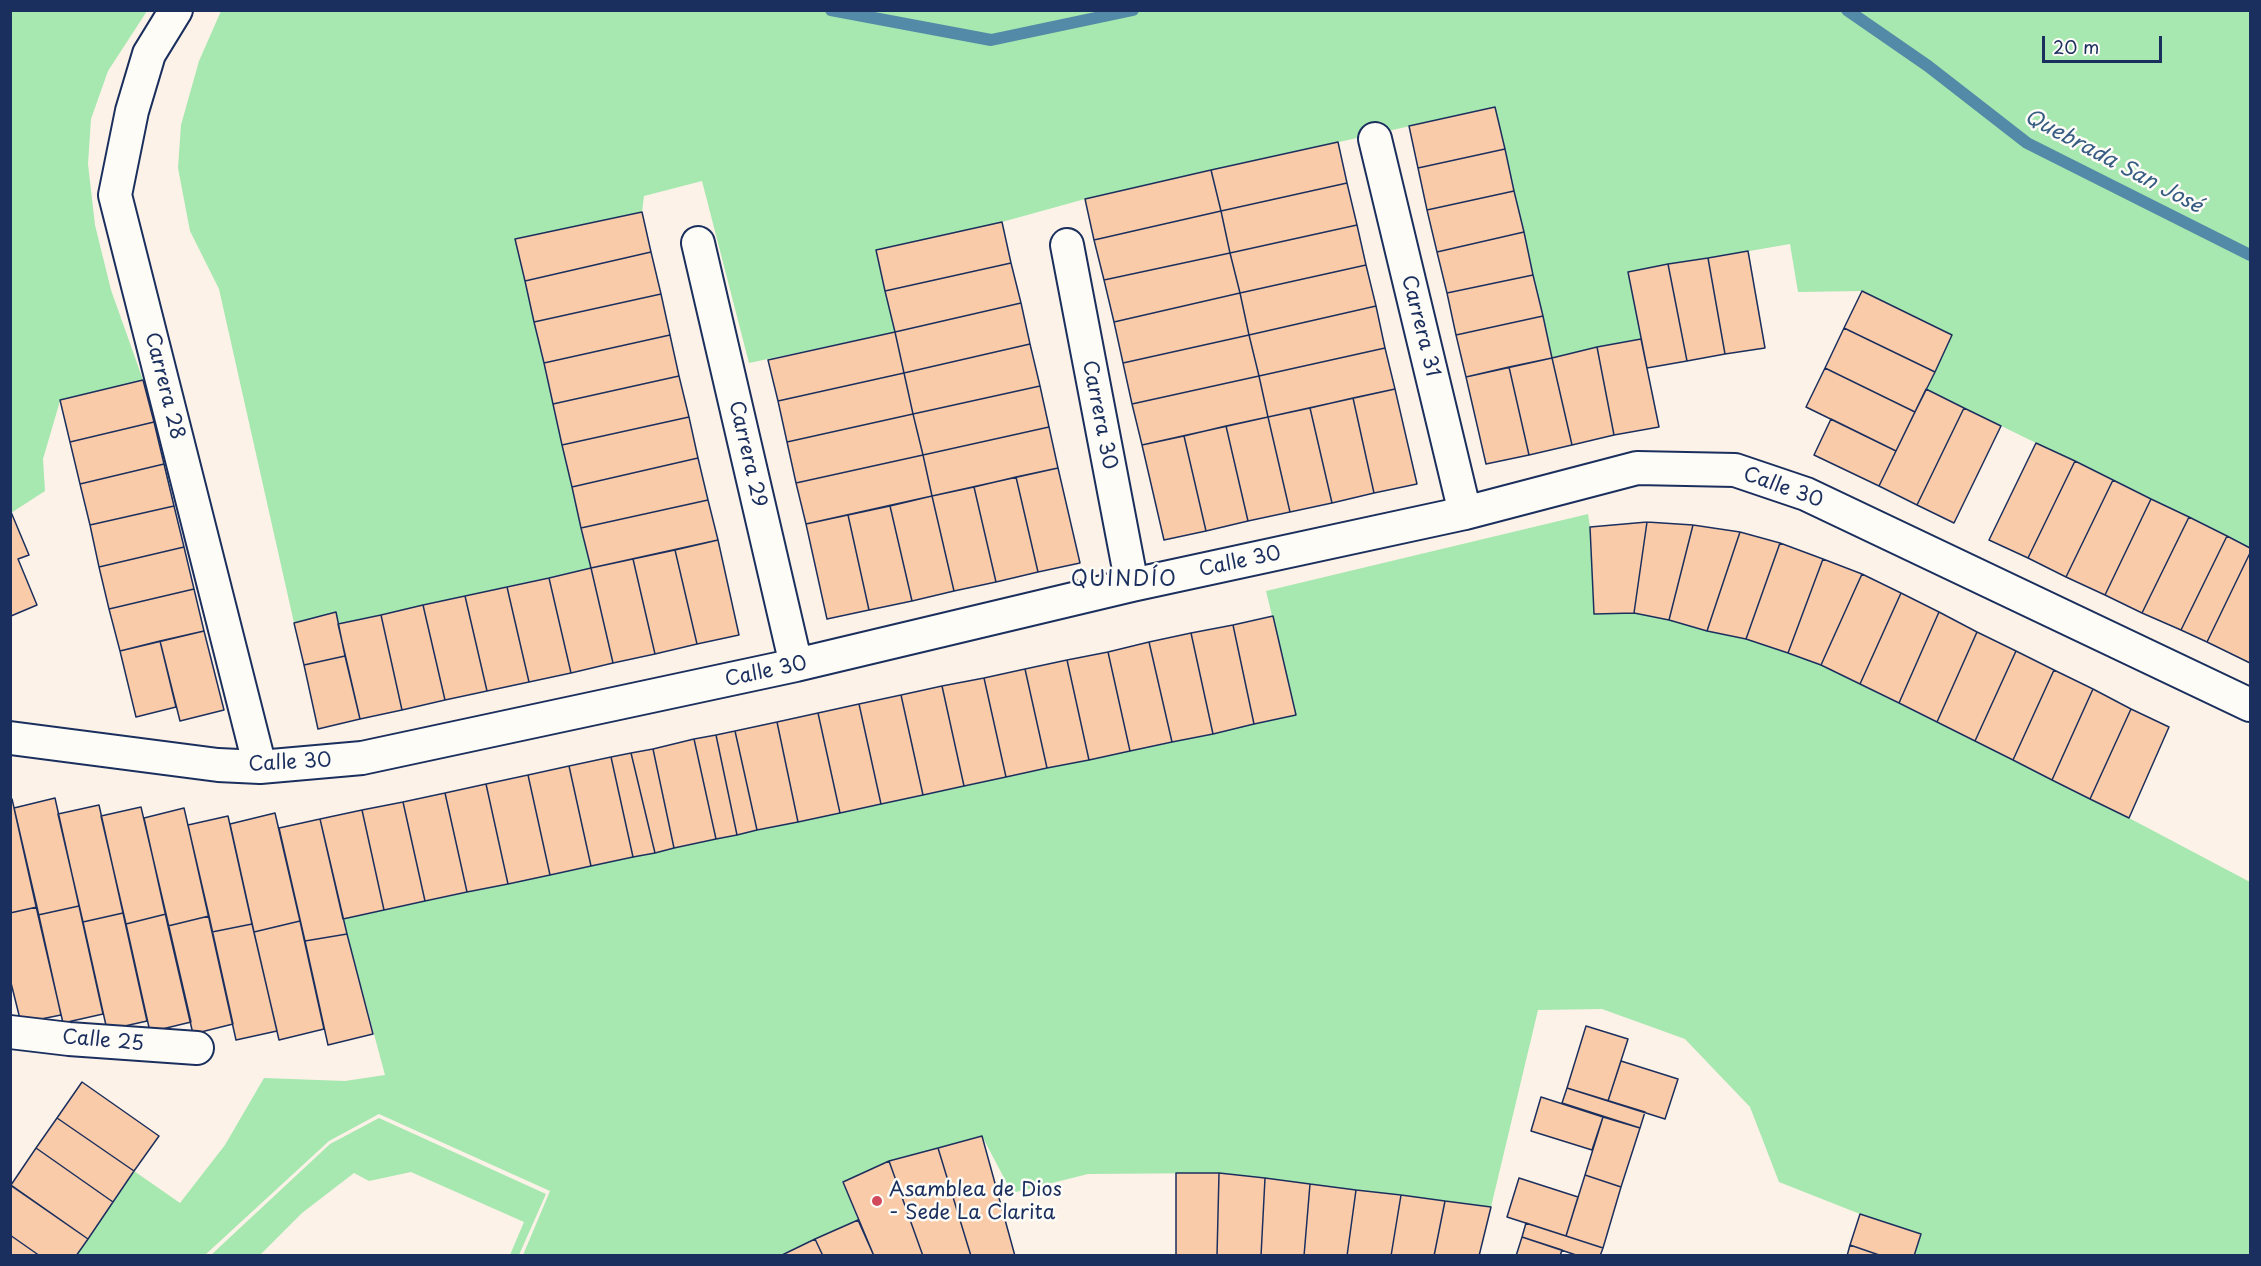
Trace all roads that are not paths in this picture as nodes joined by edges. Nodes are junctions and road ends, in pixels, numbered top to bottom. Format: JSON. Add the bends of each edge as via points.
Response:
{"nodes":[{"id":1,"x":176,"y":11,"type":"edge"},
{"id":2,"x":1374,"y":139,"type":"dead end"},
{"id":3,"x":698,"y":243,"type":"dead end"},
{"id":4,"x":1067,"y":245,"type":"dead end"},
{"id":5,"x":1465,"y":513,"type":"junction"},
{"id":6,"x":1132,"y":585,"type":"junction"},
{"id":7,"x":796,"y":665,"type":"junction"},
{"id":8,"x":2250,"y":705,"type":"edge"},
{"id":9,"x":10,"y":738,"type":"edge"},
{"id":10,"x":260,"y":768,"type":"junction"},
{"id":11,"x":10,"y":1032,"type":"edge"},
{"id":12,"x":197,"y":1048,"type":"dead end"}],
"edges":[{"from":1,"to":10,"type":"street","name":"Carrera 28","via":[[149,54],[132,111],[115,195]]},
{"from":2,"to":5,"type":"street","name":"Carrera 31"},
{"from":3,"to":7,"type":"street","name":"Carrera 29"},
{"from":4,"to":6,"type":"street","name":"Carrera 30"},
{"from":5,"to":6,"type":"street","name":"Calle 30"},
{"from":5,"to":8,"type":"street","name":"Calle 30","via":[[1637,468],[1735,470],[1806,494]]},
{"from":6,"to":7,"type":"street","name":"Calle 30"},
{"from":7,"to":10,"type":"street","name":"Calle 30","via":[[362,758]]},
{"from":9,"to":10,"type":"street","name":"Calle 30"},
{"from":11,"to":12,"type":"street","name":"Calle 25"}]}
